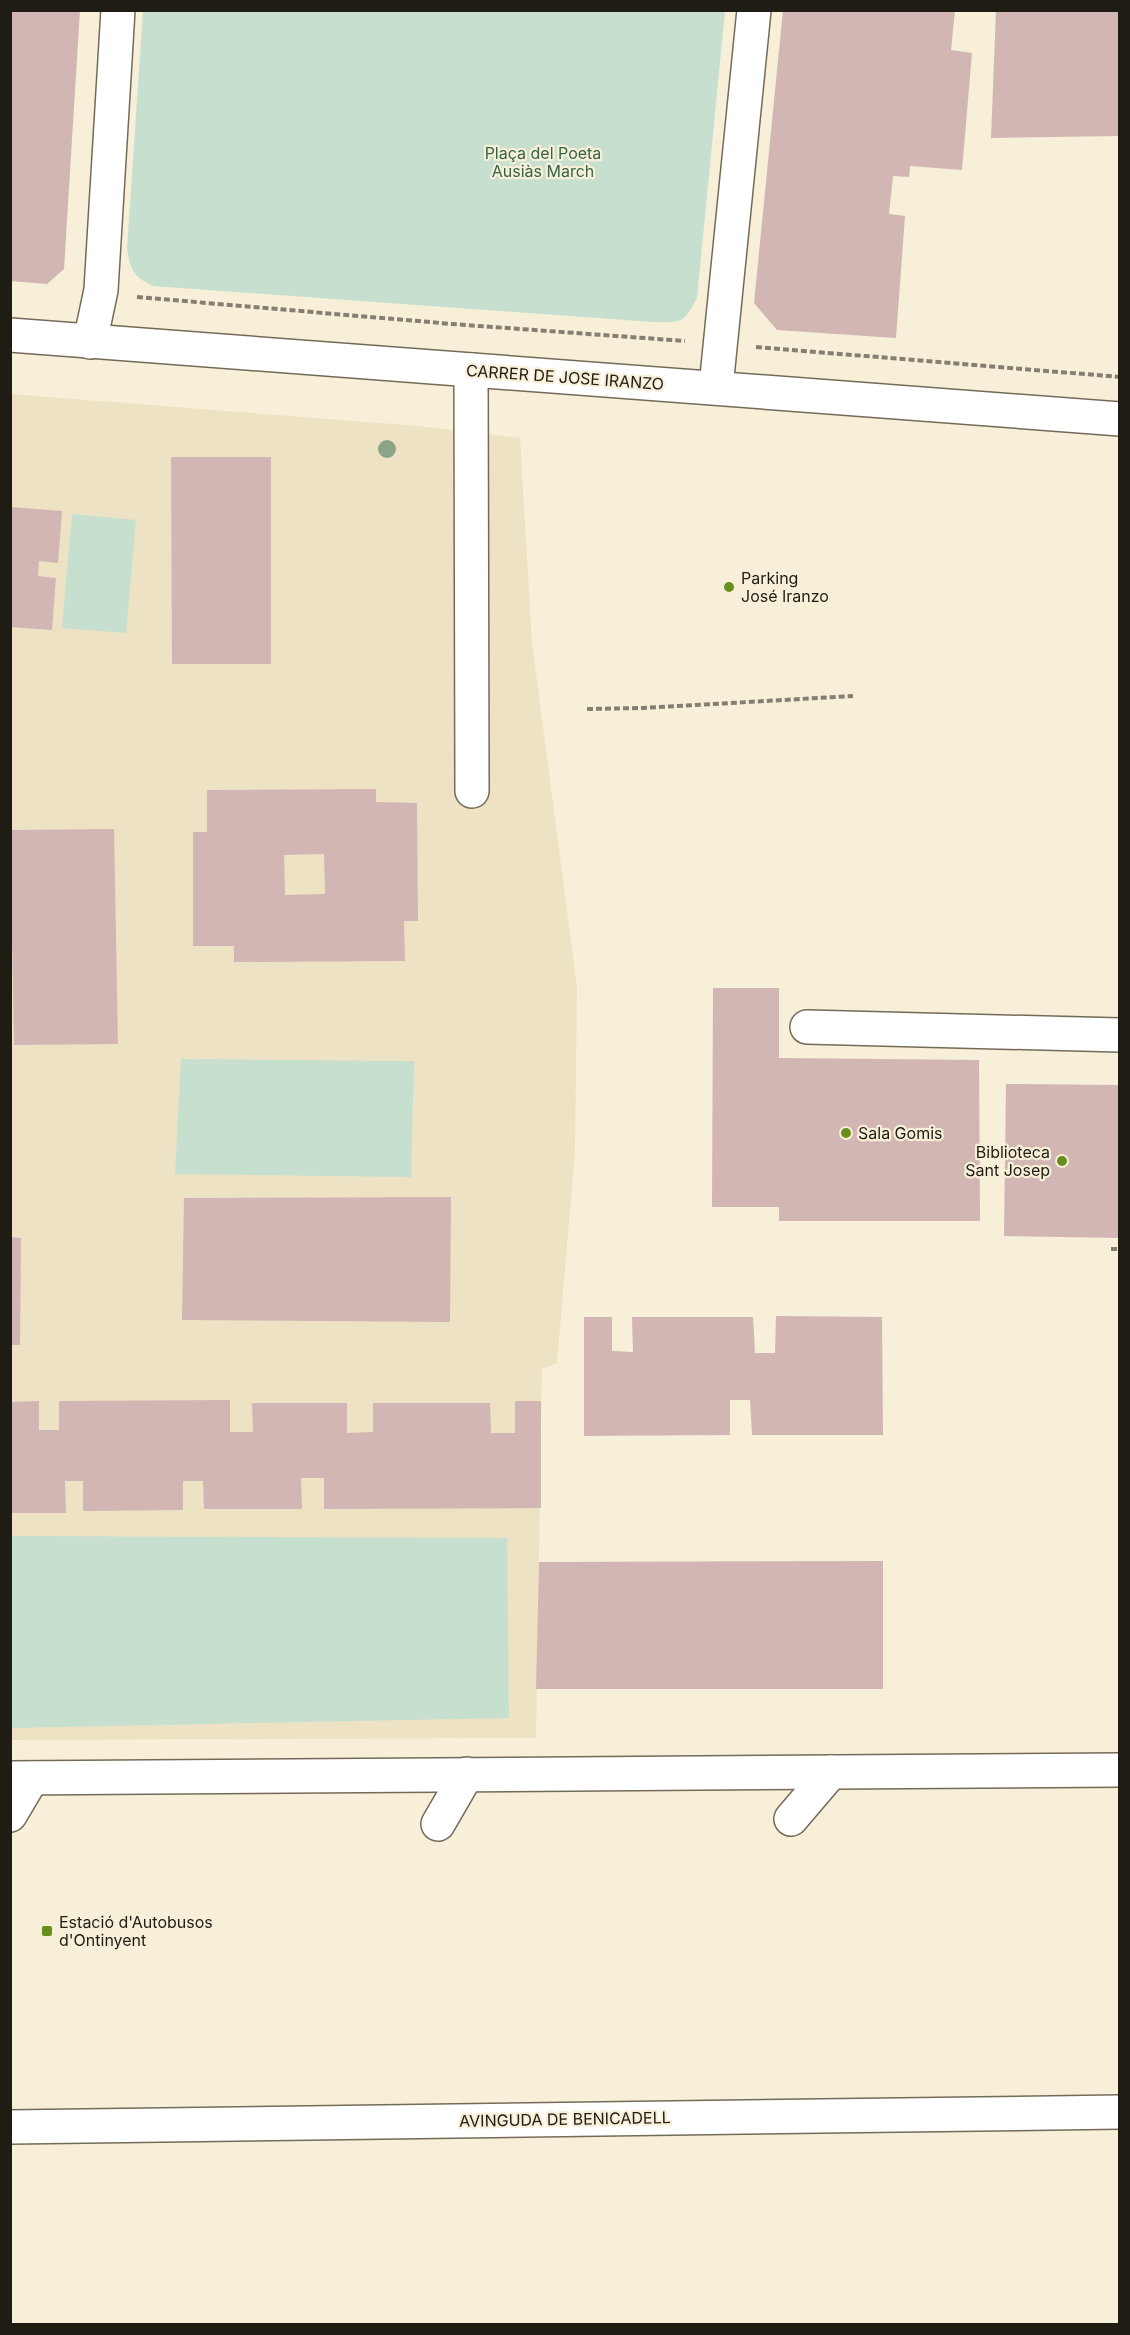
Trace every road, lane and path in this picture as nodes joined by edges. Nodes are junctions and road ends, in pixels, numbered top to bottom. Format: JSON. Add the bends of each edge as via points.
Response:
{"nodes":[{"id":1,"x":118,"y":10,"type":"edge"},
{"id":2,"x":754,"y":10,"type":"edge"},
{"id":3,"x":101,"y":290,"type":"junction"},
{"id":4,"x":10,"y":336,"type":"edge"},
{"id":5,"x":90,"y":342,"type":"junction"},
{"id":6,"x":720,"y":344,"type":"junction"},
{"id":7,"x":471,"y":370,"type":"junction"},
{"id":8,"x":1119,"y":377,"type":"edge"},
{"id":9,"x":716,"y":387,"type":"junction"},
{"id":10,"x":1119,"y":419,"type":"edge"},
{"id":11,"x":853,"y":696,"type":"dead end"},
{"id":12,"x":587,"y":709,"type":"dead end"},
{"id":13,"x":472,"y":791,"type":"dead end"},
{"id":14,"x":807,"y":1027,"type":"dead end"},
{"id":15,"x":1119,"y":1035,"type":"edge"},
{"id":16,"x":1111,"y":1249,"type":"dead end"},
{"id":17,"x":1119,"y":1249,"type":"edge"},
{"id":18,"x":1119,"y":1770,"type":"edge"},
{"id":19,"x":831,"y":1772,"type":"junction"},
{"id":20,"x":467,"y":1774,"type":"junction"},
{"id":21,"x":21,"y":1778,"type":"edge"},
{"id":22,"x":10,"y":1815,"type":"edge"},
{"id":23,"x":791,"y":1819,"type":"dead end"},
{"id":24,"x":438,"y":1824,"type":"dead end"},
{"id":25,"x":1119,"y":2112,"type":"edge"},
{"id":26,"x":10,"y":2127,"type":"edge"}],
"edges":[{"from":1,"to":3,"type":"street"},
{"from":2,"to":6,"type":"street"},
{"from":3,"to":5,"type":"street"},
{"from":3,"to":6,"type":"path","via":[[153,299]]},
{"from":4,"to":5,"type":"street","name":"CARRER DE JOSE IRANZO"},
{"from":5,"to":7,"type":"street","name":"CARRER DE JOSE IRANZO"},
{"from":6,"to":8,"type":"path"},
{"from":6,"to":9,"type":"street"},
{"from":7,"to":9,"type":"street","name":"CARRER DE JOSE IRANZO"},
{"from":7,"to":13,"type":"street"},
{"from":9,"to":10,"type":"street","name":"CARRER DE JOSE IRANZO"},
{"from":11,"to":12,"type":"path"},
{"from":14,"to":15,"type":"street"},
{"from":16,"to":17,"type":"path"},
{"from":18,"to":19,"type":"street"},
{"from":19,"to":20,"type":"street"},
{"from":19,"to":23,"type":"street"},
{"from":20,"to":21,"type":"street"},
{"from":20,"to":24,"type":"street"},
{"from":21,"to":22,"type":"street"},
{"from":25,"to":26,"type":"street","name":"AVINGUDA DE BENICADELL"}]}
